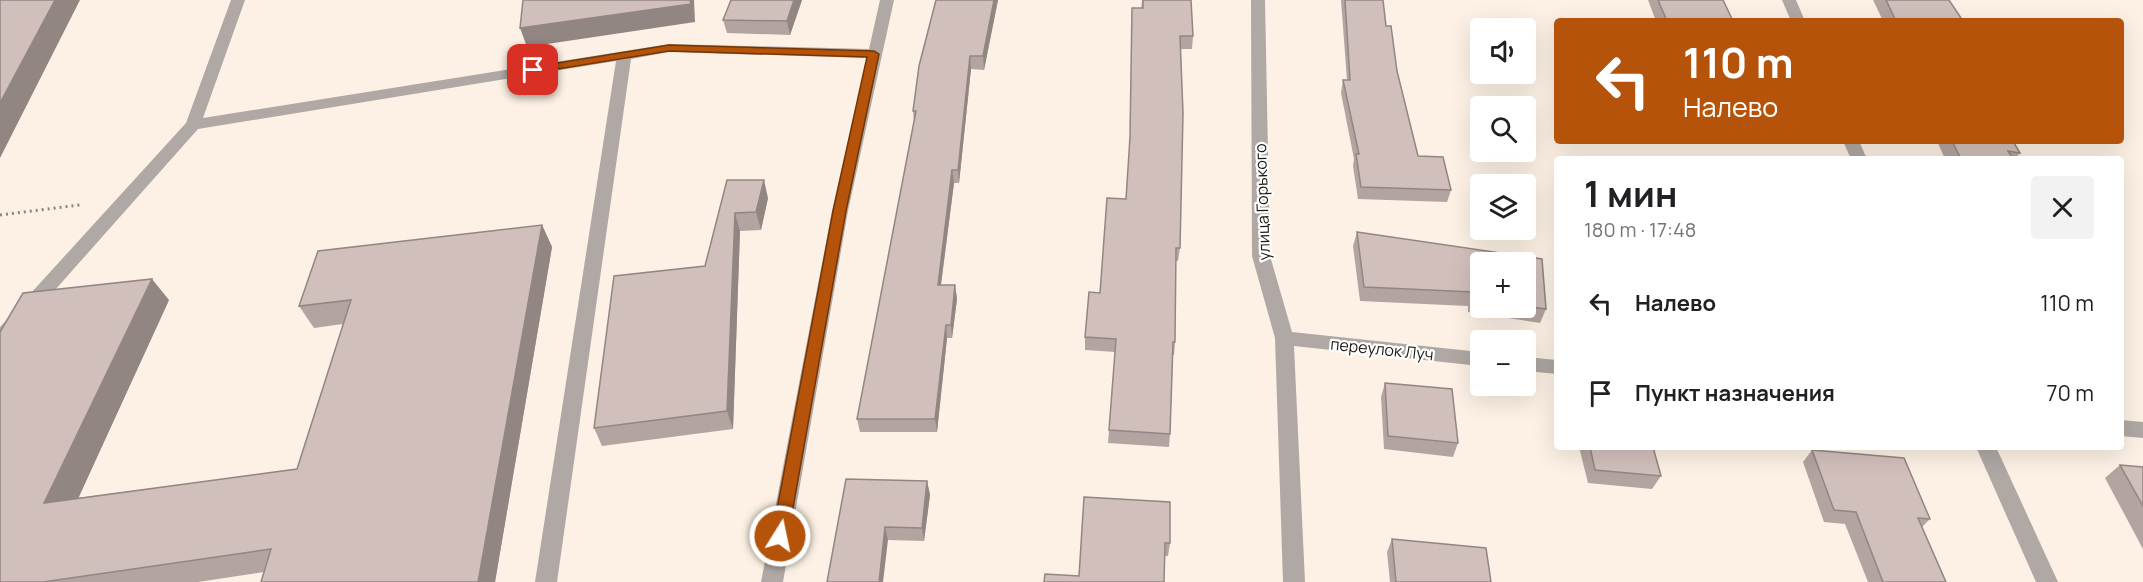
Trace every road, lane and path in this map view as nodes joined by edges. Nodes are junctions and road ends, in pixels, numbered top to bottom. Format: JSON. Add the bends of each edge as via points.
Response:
{"nodes":[{"id":1,"x":238,"y":0,"type":"edge"},
{"id":2,"x":887,"y":0,"type":"edge"},
{"id":3,"x":1258,"y":0,"type":"edge"},
{"id":4,"x":1789,"y":0,"type":"edge"},
{"id":5,"x":1797,"y":18,"type":"edge"},
{"id":6,"x":874,"y":54,"type":"junction"},
{"id":7,"x":624,"y":55,"type":"junction"},
{"id":8,"x":193,"y":125,"type":"junction"},
{"id":9,"x":126,"y":200,"type":"junction"},
{"id":10,"x":0,"y":215,"type":"edge"},
{"id":11,"x":1284,"y":338,"type":"junction"},
{"id":12,"x":0,"y":339,"type":"edge"},
{"id":13,"x":1470,"y":358,"type":"edge"},
{"id":14,"x":1536,"y":365,"type":"edge"},
{"id":15,"x":1554,"y":367,"type":"edge"},
{"id":16,"x":2124,"y":428,"type":"edge"},
{"id":17,"x":2143,"y":430,"type":"edge"},
{"id":18,"x":1987,"y":450,"type":"edge"},
{"id":19,"x":546,"y":582,"type":"edge"},
{"id":20,"x":772,"y":582,"type":"edge"},
{"id":21,"x":1294,"y":582,"type":"edge"},
{"id":22,"x":2047,"y":582,"type":"edge"}],
"edges":[{"from":1,"to":8,"type":"street"},
{"from":2,"to":6,"type":"street"},
{"from":3,"to":11,"type":"street","name":"улица Горького","via":[[1261,256]]},
{"from":4,"to":5,"type":"street"},
{"from":6,"to":7,"type":"street","via":[[669,48]]},
{"from":6,"to":20,"type":"street","via":[[840,211]]},
{"from":7,"to":8,"type":"street"},
{"from":7,"to":19,"type":"street"},
{"from":8,"to":9,"type":"street"},
{"from":9,"to":10,"type":"path"},
{"from":9,"to":12,"type":"street"},
{"from":11,"to":13,"type":"street","name":"переулок Луч"},
{"from":11,"to":21,"type":"street","name":"улица Горького"},
{"from":14,"to":15,"type":"street"},
{"from":16,"to":17,"type":"street"},
{"from":18,"to":22,"type":"street"}]}
